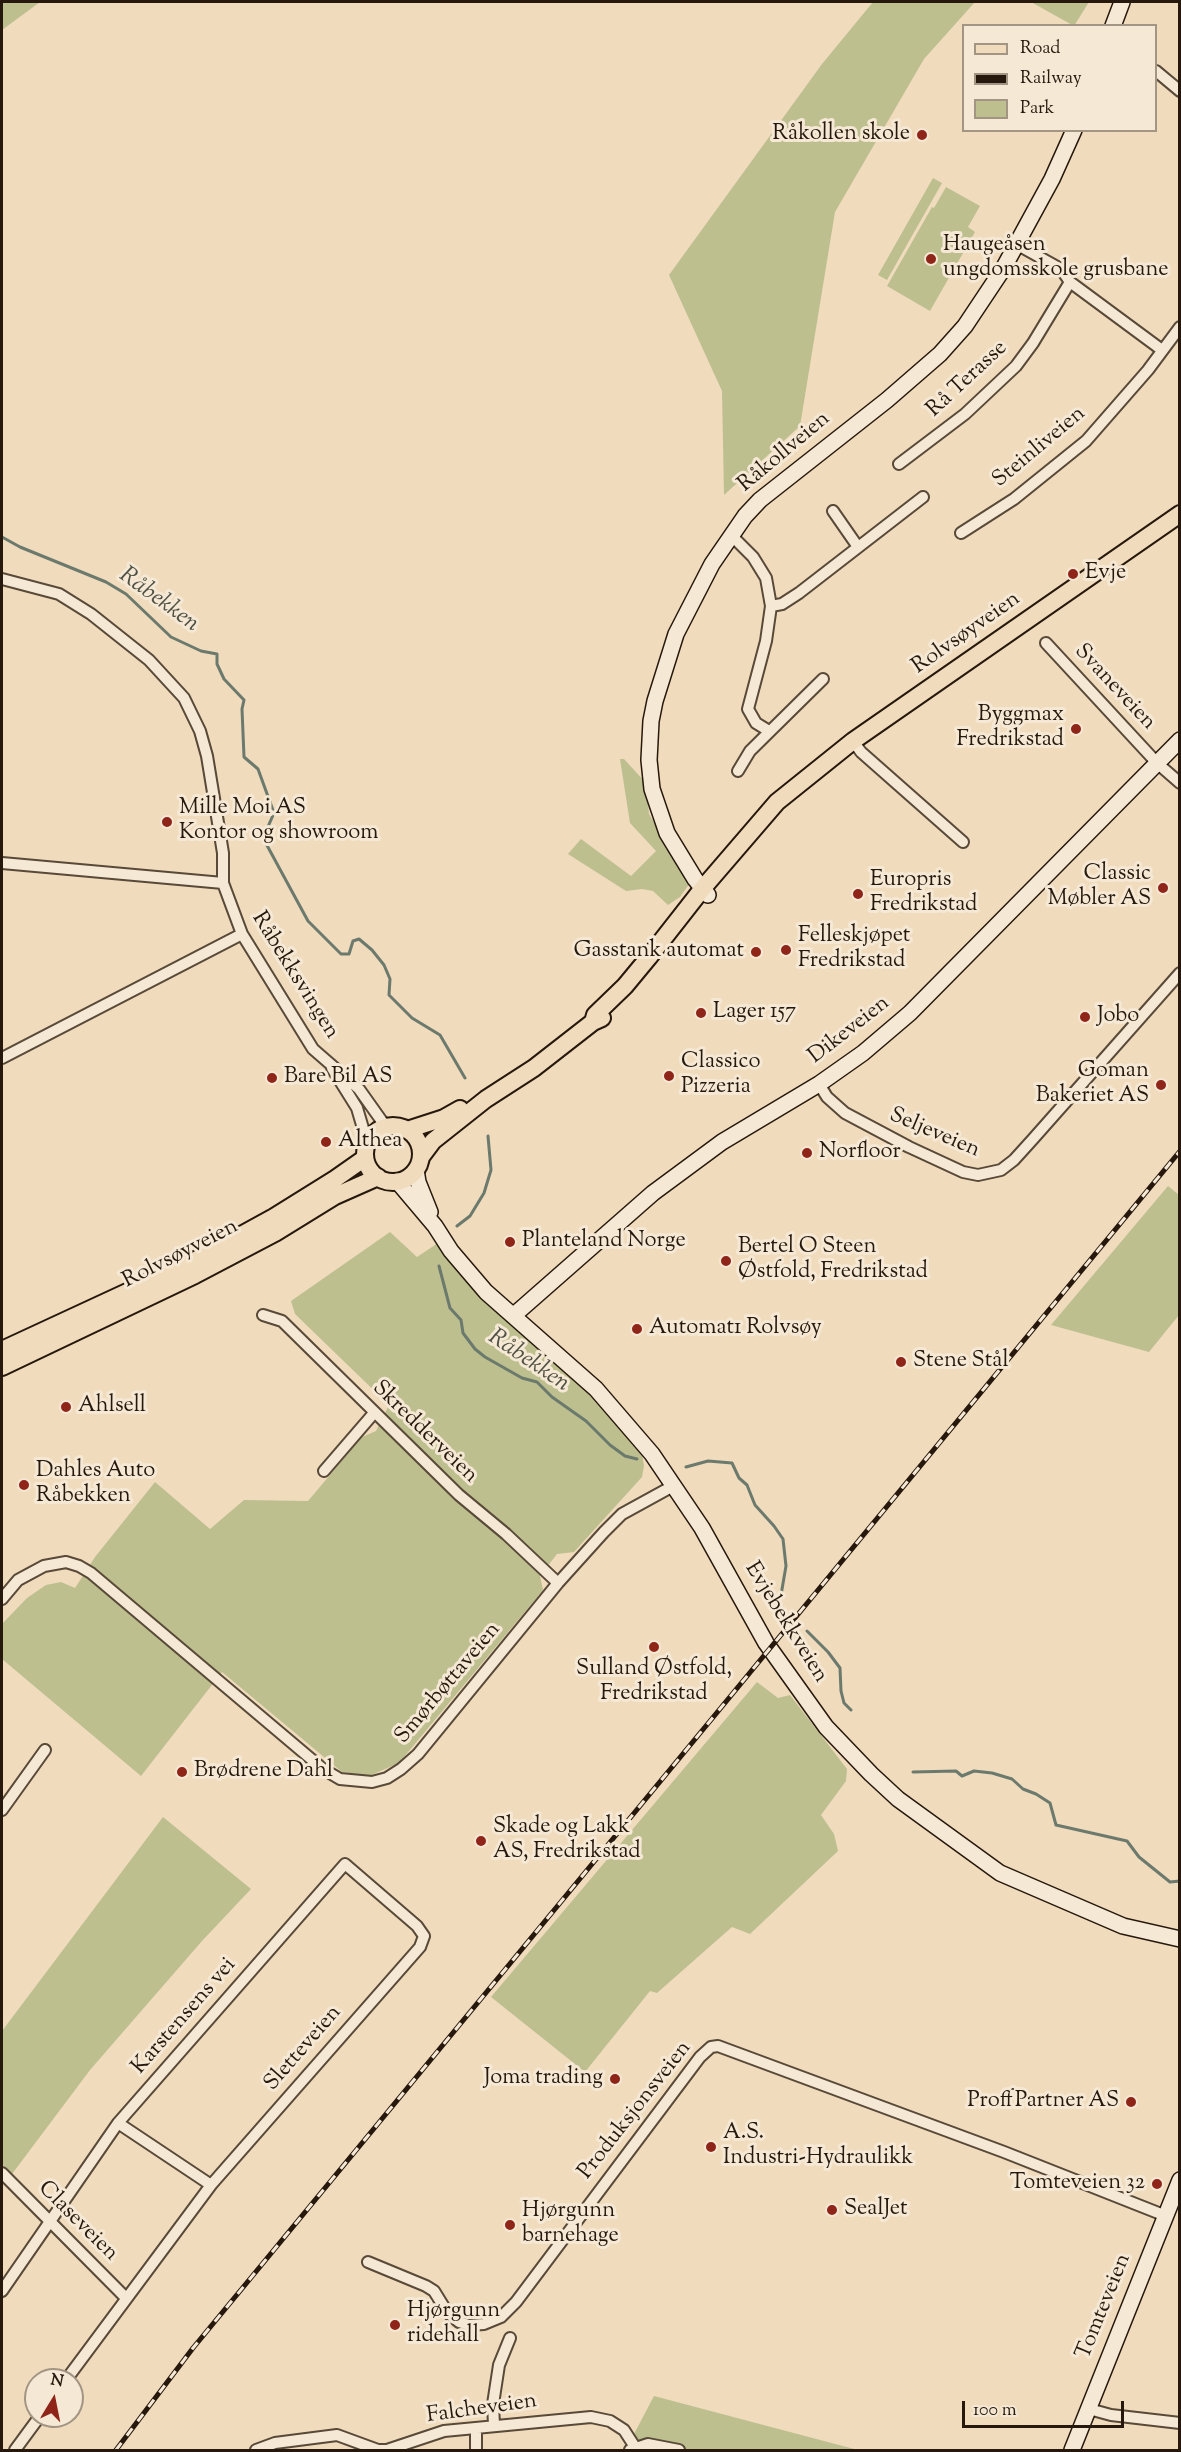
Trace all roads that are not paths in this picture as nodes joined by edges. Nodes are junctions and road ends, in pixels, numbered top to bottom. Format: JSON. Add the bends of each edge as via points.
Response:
{"nodes":[{"id":1,"x":1122,"y":2,"type":"edge"},
{"id":2,"x":1114,"y":24,"type":"edge"},
{"id":3,"x":1157,"y":73,"type":"edge"},
{"id":4,"x":1179,"y":91,"type":"edge"},
{"id":5,"x":1073,"y":132,"type":"edge"},
{"id":6,"x":1016,"y":244,"type":"junction"},
{"id":7,"x":1070,"y":282,"type":"junction"},
{"id":8,"x":1179,"y":327,"type":"edge"},
{"id":9,"x":1162,"y":350,"type":"junction"},
{"id":10,"x":899,"y":464,"type":"dead end"},
{"id":11,"x":923,"y":497,"type":"dead end"},
{"id":12,"x":833,"y":511,"type":"dead end"},
{"id":13,"x":1179,"y":514,"type":"edge"},
{"id":14,"x":961,"y":532,"type":"dead end"},
{"id":15,"x":731,"y":535,"type":"junction"},
{"id":16,"x":858,"y":547,"type":"junction"},
{"id":17,"x":2,"y":579,"type":"edge"},
{"id":18,"x":771,"y":606,"type":"junction"},
{"id":19,"x":1046,"y":643,"type":"dead end"},
{"id":20,"x":823,"y":679,"type":"dead end"},
{"id":21,"x":769,"y":730,"type":"junction"},
{"id":22,"x":1179,"y":740,"type":"edge"},
{"id":23,"x":853,"y":741,"type":"junction"},
{"id":24,"x":1157,"y":763,"type":"junction"},
{"id":25,"x":738,"y":771,"type":"dead end"},
{"id":26,"x":1179,"y":783,"type":"edge"},
{"id":27,"x":963,"y":842,"type":"dead end"},
{"id":28,"x":2,"y":863,"type":"edge"},
{"id":29,"x":223,"y":883,"type":"junction"},
{"id":30,"x":710,"y":886,"type":"junction"},
{"id":31,"x":242,"y":934,"type":"junction"},
{"id":32,"x":1179,"y":973,"type":"edge"},
{"id":33,"x":2,"y":1058,"type":"edge"},
{"id":34,"x":332,"y":1068,"type":"junction"},
{"id":35,"x":819,"y":1084,"type":"junction"},
{"id":36,"x":486,"y":1099,"type":"junction"},
{"id":37,"x":386,"y":1127,"type":"junction"},
{"id":38,"x":407,"y":1130,"type":"junction"},
{"id":39,"x":366,"y":1150,"type":"junction"},
{"id":40,"x":418,"y":1163,"type":"junction"},
{"id":41,"x":378,"y":1177,"type":"junction"},
{"id":42,"x":397,"y":1181,"type":"junction"},
{"id":43,"x":435,"y":1226,"type":"junction"},
{"id":44,"x":263,"y":1315,"type":"dead end"},
{"id":45,"x":513,"y":1316,"type":"junction"},
{"id":46,"x":2,"y":1350,"type":"edge"},
{"id":47,"x":2,"y":1366,"type":"edge"},
{"id":48,"x":374,"y":1413,"type":"junction"},
{"id":49,"x":324,"y":1471,"type":"dead end"},
{"id":50,"x":673,"y":1486,"type":"junction"},
{"id":51,"x":558,"y":1583,"type":"junction"},
{"id":52,"x":4,"y":1591,"type":"edge"},
{"id":53,"x":45,"y":1750,"type":"dead end"},
{"id":54,"x":2,"y":1810,"type":"edge"},
{"id":55,"x":424,"y":1936,"type":"joint"},
{"id":56,"x":1179,"y":1939,"type":"edge"},
{"id":57,"x":118,"y":2123,"type":"junction"},
{"id":58,"x":2,"y":2173,"type":"edge"},
{"id":59,"x":1179,"y":2180,"type":"edge"},
{"id":60,"x":211,"y":2185,"type":"junction"},
{"id":61,"x":1166,"y":2216,"type":"junction"},
{"id":62,"x":49,"y":2222,"type":"junction"},
{"id":63,"x":368,"y":2262,"type":"dead end"},
{"id":64,"x":2,"y":2291,"type":"edge"},
{"id":65,"x":126,"y":2298,"type":"junction"},
{"id":66,"x":510,"y":2338,"type":"dead end"},
{"id":67,"x":75,"y":2368,"type":"edge"},
{"id":68,"x":1089,"y":2409,"type":"junction"},
{"id":69,"x":1179,"y":2423,"type":"edge"},
{"id":70,"x":494,"y":2425,"type":"junction"},
{"id":71,"x":31,"y":2428,"type":"edge"},
{"id":72,"x":477,"y":2428,"type":"junction"},
{"id":73,"x":632,"y":2449,"type":"edge"},
{"id":74,"x":15,"y":2451,"type":"edge"},
{"id":75,"x":256,"y":2451,"type":"edge"},
{"id":76,"x":476,"y":2451,"type":"edge"},
{"id":77,"x":679,"y":2451,"type":"edge"},
{"id":78,"x":1072,"y":2451,"type":"edge"}],
"edges":[{"from":1,"to":2,"type":"street"},
{"from":3,"to":4,"type":"street"},
{"from":5,"to":6,"type":"street","name":"Råkollveien"},
{"from":6,"to":7,"type":"street","via":[[1061,269]]},
{"from":6,"to":15,"type":"street","name":"Råkollveien","via":[[987,295],[940,354],[760,500]]},
{"from":7,"to":9,"type":"street"},
{"from":7,"to":10,"type":"street","name":"Rå Terasse","via":[[1016,366],[965,414]]},
{"from":8,"to":9,"type":"street","name":"Steinliveien"},
{"from":9,"to":14,"type":"street","name":"Steinliveien","via":[[1086,441],[1014,499]]},
{"from":11,"to":16,"type":"street"},
{"from":12,"to":16,"type":"street"},
{"from":13,"to":23,"type":"main road","name":"Rolvsøyveien"},
{"from":15,"to":18,"type":"street","via":[[753,556],[766,578]]},
{"from":15,"to":30,"type":"street","name":"Råkollveien","via":[[697,590],[676,634],[651,721],[652,789],[667,834],[684,860]]},
{"from":16,"to":18,"type":"street","via":[[799,593]]},
{"from":17,"to":29,"type":"street","name":"Råbekksvingen","via":[[59,594],[92,614],[149,660],[184,698],[207,756],[223,853]]},
{"from":18,"to":21,"type":"street","via":[[748,709],[756,723]]},
{"from":19,"to":24,"type":"street","name":"Svaneveien"},
{"from":20,"to":21,"type":"street"},
{"from":21,"to":25,"type":"street"},
{"from":22,"to":24,"type":"street","name":"Dikeveien"},
{"from":23,"to":27,"type":"street"},
{"from":23,"to":30,"type":"main road","name":"Rolvsøyveien","via":[[785,798]]},
{"from":24,"to":26,"type":"street","name":"Svaneveien"},
{"from":24,"to":35,"type":"street","name":"Dikeveien","via":[[909,1013],[864,1053]]},
{"from":28,"to":29,"type":"street"},
{"from":29,"to":31,"type":"street","name":"Råbekksvingen"},
{"from":30,"to":36,"type":"main road","name":"Rolvsøyveien","via":[[629,990],[600,1020]]},
{"from":31,"to":33,"type":"street"},
{"from":31,"to":34,"type":"street","name":"Råbekksvingen","via":[[300,1031]]},
{"from":32,"to":35,"type":"street","name":"Seljeveien","via":[[1034,1139],[1014,1160],[994,1172],[963,1172],[909,1148],[845,1113]]},
{"from":34,"to":37,"type":"street","name":"Råbekksvingen","via":[[359,1089]]},
{"from":34,"to":39,"type":"street","name":"Råbekksvingen","via":[[357,1108]]},
{"from":35,"to":45,"type":"street","name":"Dikeveien","via":[[722,1142],[653,1193]]},
{"from":36,"to":38,"type":"main road","name":"Rolvsøyveien"},
{"from":36,"to":40,"type":"main road","name":"Rolvsøyveien","via":[[433,1141]]},
{"from":37,"to":38,"type":"main road"},
{"from":37,"to":39,"type":"main road","via":[[375,1132]]},
{"from":38,"to":40,"type":"main road","via":[[420,1146]]},
{"from":39,"to":41,"type":"main road","via":[[369,1169]]},
{"from":39,"to":46,"type":"main road","name":"Rolvsøyveien","via":[[335,1179],[274,1217],[192,1262]]},
{"from":40,"to":42,"type":"main road","via":[[408,1177]]},
{"from":40,"to":43,"type":"street","name":"Evjebekkveien","via":[[418,1182]]},
{"from":41,"to":42,"type":"main road"},
{"from":41,"to":47,"type":"main road","name":"Rolvsøyveien","via":[[335,1196],[195,1275]]},
{"from":42,"to":43,"type":"street","name":"Evjebekkveien"},
{"from":43,"to":45,"type":"street","name":"Evjebekkveien","via":[[479,1284]]},
{"from":44,"to":48,"type":"street","name":"Skredderveien","via":[[282,1321]]},
{"from":45,"to":50,"type":"street","name":"Evjebekkveien","via":[[596,1389],[652,1454]]},
{"from":48,"to":49,"type":"street"},
{"from":48,"to":51,"type":"street","name":"Skredderveien"},
{"from":50,"to":51,"type":"street","name":"Smørbøttaveien","via":[[622,1514]]},
{"from":50,"to":56,"type":"street","name":"Evjebekkveien","via":[[702,1528],[776,1659],[826,1727],[898,1799],[1000,1874],[1124,1926]]},
{"from":51,"to":52,"type":"street","name":"Smørbøttaveien","via":[[418,1754],[387,1778],[358,1783],[323,1769],[79,1566],[66,1562],[44,1566]]},
{"from":53,"to":54,"type":"street"},
{"from":55,"to":57,"type":"street","name":"Karstensens vei","via":[[345,1864]]},
{"from":55,"to":60,"type":"street","name":"Sletteveien","via":[[420,1947]]},
{"from":57,"to":60,"type":"street"},
{"from":57,"to":62,"type":"street","name":"Karstensens vei"},
{"from":58,"to":62,"type":"street","name":"Claseveien"},
{"from":59,"to":61,"type":"street","name":"Tomteveien"},
{"from":60,"to":65,"type":"street","name":"Sletteveien"},
{"from":61,"to":63,"type":"street","name":"Produksjonsveien","via":[[718,2046],[700,2057],[501,2317],[484,2324],[459,2322],[447,2312],[434,2291]]},
{"from":61,"to":68,"type":"street","name":"Tomteveien"},
{"from":62,"to":64,"type":"street","name":"Karstensens vei"},
{"from":62,"to":65,"type":"street","name":"Claseveien"},
{"from":65,"to":67,"type":"street","name":"Sletteveien"},
{"from":66,"to":70,"type":"street","via":[[499,2365]]},
{"from":68,"to":69,"type":"street"},
{"from":68,"to":78,"type":"street","name":"Tomteveien"},
{"from":70,"to":72,"type":"street","name":"Falcheveien"},
{"from":70,"to":73,"type":"street","name":"Falcheveien","via":[[591,2417],[610,2421],[624,2430]]},
{"from":71,"to":74,"type":"street"},
{"from":72,"to":75,"type":"street","name":"Falcheveien","via":[[444,2431],[387,2450],[337,2435],[275,2443]]},
{"from":72,"to":76,"type":"street"},
{"from":73,"to":77,"type":"street","via":[[648,2444]]}]}
